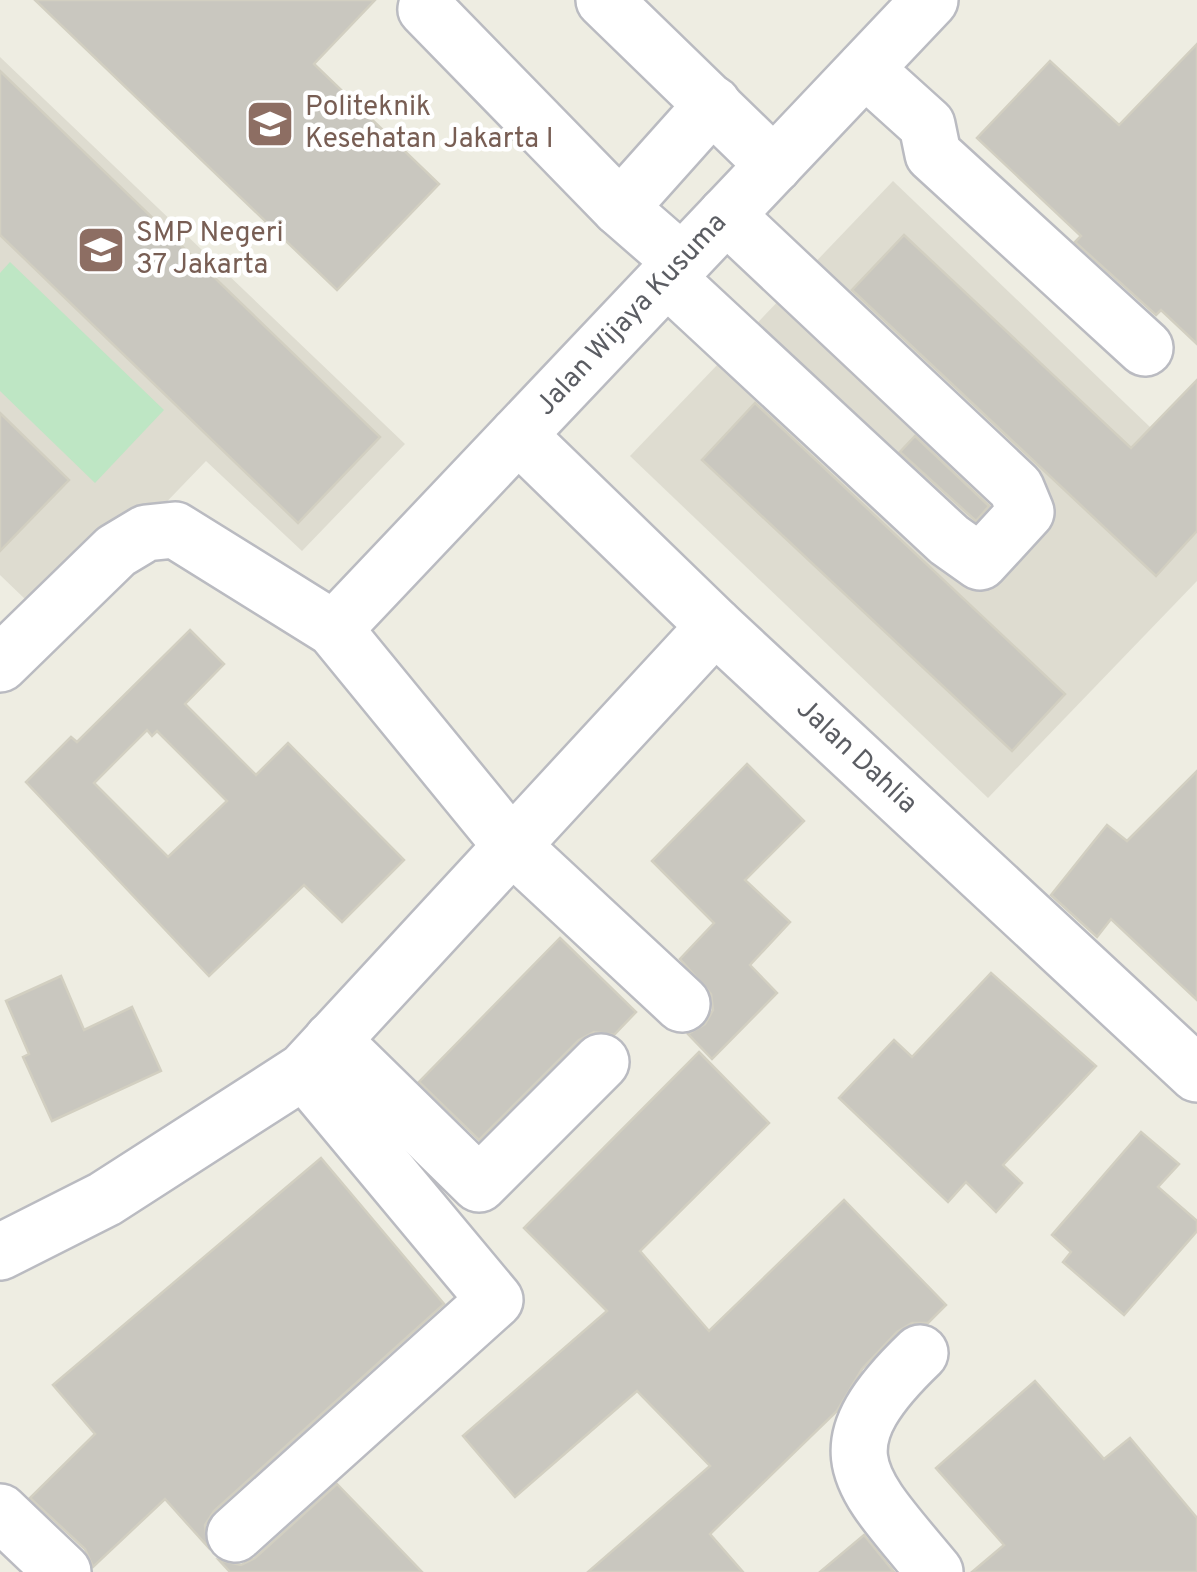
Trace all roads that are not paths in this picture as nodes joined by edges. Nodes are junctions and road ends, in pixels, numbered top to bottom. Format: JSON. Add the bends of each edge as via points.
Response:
{"nodes":[{"id":1,"x":428,"y":0,"type":"edge"},
{"id":2,"x":604,"y":0,"type":"edge"},
{"id":3,"x":930,"y":0,"type":"edge"},
{"id":4,"x":865,"y":69,"type":"junction"},
{"id":5,"x":713,"y":104,"type":"junction"},
{"id":6,"x":774,"y":165,"type":"junction"},
{"id":7,"x":620,"y":208,"type":"junction"},
{"id":8,"x":726,"y":216,"type":"junction"},
{"id":9,"x":674,"y":270,"type":"junction"},
{"id":10,"x":1146,"y":348,"type":"dead end"},
{"id":11,"x":518,"y":435,"type":"junction"},
{"id":12,"x":716,"y":626,"type":"junction"},
{"id":13,"x":334,"y":629,"type":"junction"},
{"id":14,"x":0,"y":664,"type":"edge"},
{"id":15,"x":510,"y":844,"type":"junction"},
{"id":16,"x":682,"y":1004,"type":"dead end"},
{"id":17,"x":318,"y":1055,"type":"junction"},
{"id":18,"x":602,"y":1062,"type":"dead end"},
{"id":19,"x":1197,"y":1074,"type":"edge"},
{"id":20,"x":0,"y":1252,"type":"edge"},
{"id":21,"x":920,"y":1353,"type":"dead end"},
{"id":22,"x":0,"y":1512,"type":"edge"},
{"id":23,"x":236,"y":1534,"type":"dead end"},
{"id":24,"x":63,"y":1572,"type":"edge"},
{"id":25,"x":935,"y":1572,"type":"edge"}],
"edges":[{"from":1,"to":7,"type":"street","via":[[426,9]]},
{"from":2,"to":5,"type":"street"},
{"from":3,"to":4,"type":"street","name":"Jalan Wijaya Kusuma"},
{"from":4,"to":6,"type":"street","name":"Jalan Wijaya Kusuma"},
{"from":4,"to":10,"type":"street","via":[[928,125],[933,154]]},
{"from":5,"to":6,"type":"street"},
{"from":5,"to":7,"type":"street"},
{"from":6,"to":8,"type":"street","name":"Jalan Wijaya Kusuma"},
{"from":7,"to":9,"type":"street"},
{"from":8,"to":9,"type":"street","name":"Jalan Wijaya Kusuma"},
{"from":8,"to":9,"type":"street","via":[[1016,488],[1026,512],[980,562],[949,540]]},
{"from":9,"to":11,"type":"street","name":"Jalan Wijaya Kusuma"},
{"from":11,"to":12,"type":"street","name":"Jalan Dahlia"},
{"from":11,"to":13,"type":"street","name":"Jalan Wijaya Kusuma"},
{"from":12,"to":15,"type":"street"},
{"from":12,"to":19,"type":"street","name":"Jalan Dahlia"},
{"from":13,"to":14,"type":"street","via":[[175,530],[146,533],[116,552]]},
{"from":13,"to":15,"type":"street"},
{"from":15,"to":16,"type":"street"},
{"from":15,"to":17,"type":"street"},
{"from":17,"to":18,"type":"street","via":[[479,1184]]},
{"from":17,"to":20,"type":"street","via":[[105,1200]]},
{"from":17,"to":23,"type":"street","via":[[495,1300]]},
{"from":21,"to":25,"type":"street","via":[[878,1398],[857,1448],[859,1471],[882,1508]]},
{"from":22,"to":24,"type":"street"}]}
